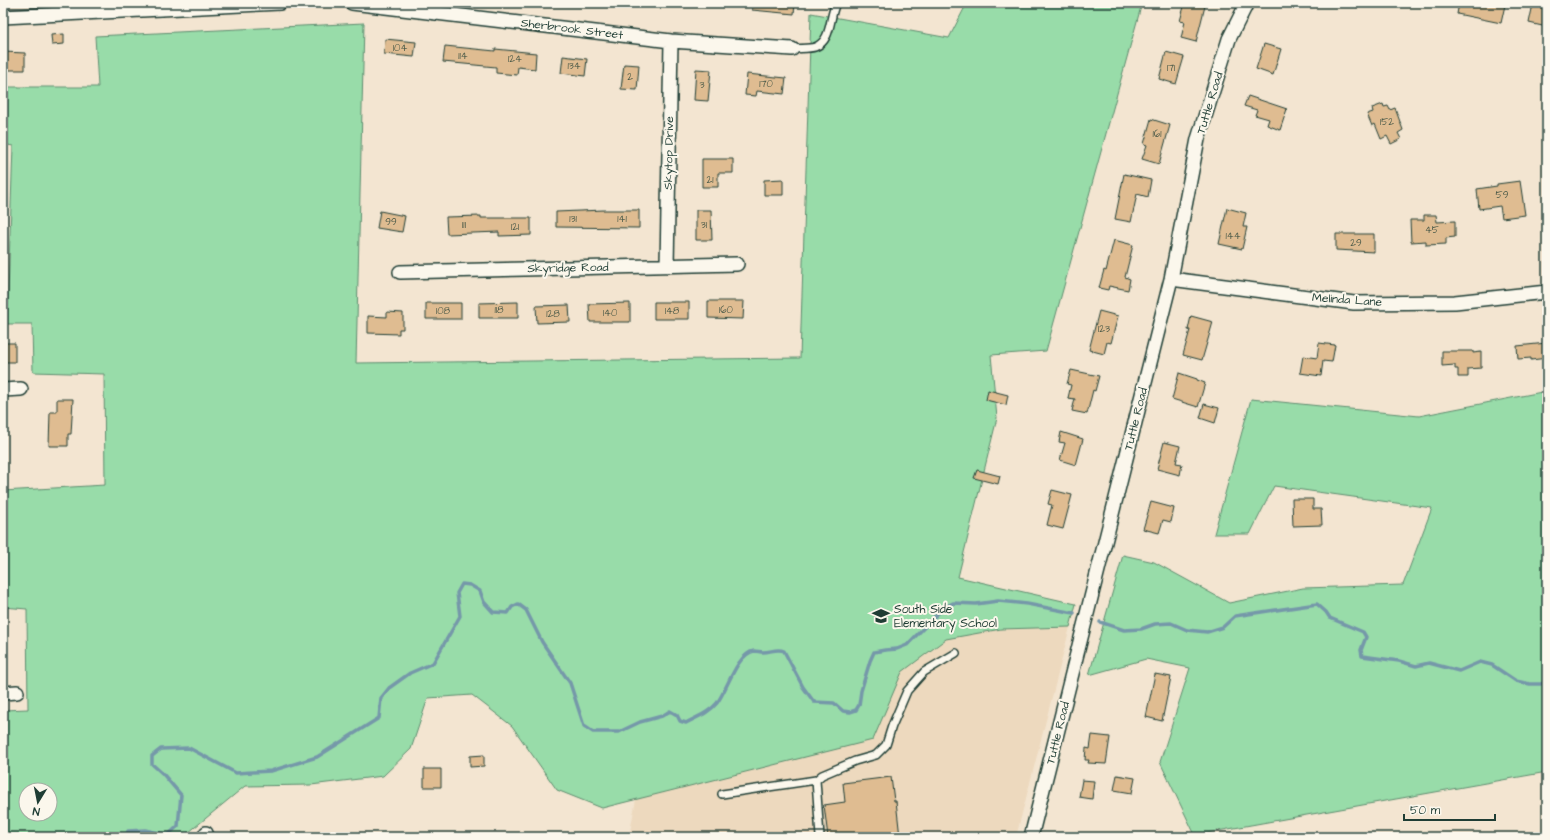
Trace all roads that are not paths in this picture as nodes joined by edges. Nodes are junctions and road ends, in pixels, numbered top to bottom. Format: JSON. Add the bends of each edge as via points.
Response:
{"nodes":[{"id":1,"x":280,"y":3,"type":"edge"},
{"id":2,"x":352,"y":3,"type":"edge"},
{"id":3,"x":836,"y":3,"type":"edge"},
{"id":4,"x":1247,"y":3,"type":"edge"},
{"id":5,"x":3,"y":17,"type":"edge"},
{"id":6,"x":671,"y":41,"type":"junction"},
{"id":7,"x":792,"y":49,"type":"joint"},
{"id":8,"x":737,"y":264,"type":"dead end"},
{"id":9,"x":667,"y":266,"type":"junction"},
{"id":10,"x":400,"y":272,"type":"dead end"},
{"id":11,"x":1171,"y":279,"type":"junction"},
{"id":12,"x":1547,"y":292,"type":"edge"},
{"id":13,"x":21,"y":389,"type":"dead end"},
{"id":14,"x":3,"y":390,"type":"edge"},
{"id":15,"x":956,"y":653,"type":"dead end"},
{"id":16,"x":17,"y":692,"type":"dead end"},
{"id":17,"x":3,"y":693,"type":"edge"},
{"id":18,"x":816,"y":780,"type":"junction"},
{"id":19,"x":722,"y":794,"type":"dead end"},
{"id":20,"x":820,"y":837,"type":"edge"},
{"id":21,"x":1031,"y":837,"type":"edge"}],
"edges":[{"from":1,"to":5,"type":"street"},
{"from":2,"to":6,"type":"street","name":"Sherbrook Street"},
{"from":3,"to":7,"type":"lane","via":[[832,10],[828,36],[815,47]]},
{"from":4,"to":11,"type":"street","name":"Tuttle Road","via":[[1229,39],[1198,139]]},
{"from":6,"to":7,"type":"street","name":"Sherbrook Street"},
{"from":6,"to":9,"type":"street","name":"Skytop Drive"},
{"from":8,"to":9,"type":"street","name":"Skyridge Road"},
{"from":9,"to":10,"type":"street","name":"Skyridge Road"},
{"from":11,"to":12,"type":"street","name":"Melinda Lane","via":[[1354,303],[1455,302]]},
{"from":11,"to":21,"type":"street","name":"Tuttle Road"},
{"from":13,"to":14,"type":"street"},
{"from":15,"to":18,"type":"lane","via":[[924,672],[907,691],[886,745],[876,755],[855,761]]},
{"from":16,"to":17,"type":"street"},
{"from":18,"to":19,"type":"lane"},
{"from":18,"to":20,"type":"lane"}]}
